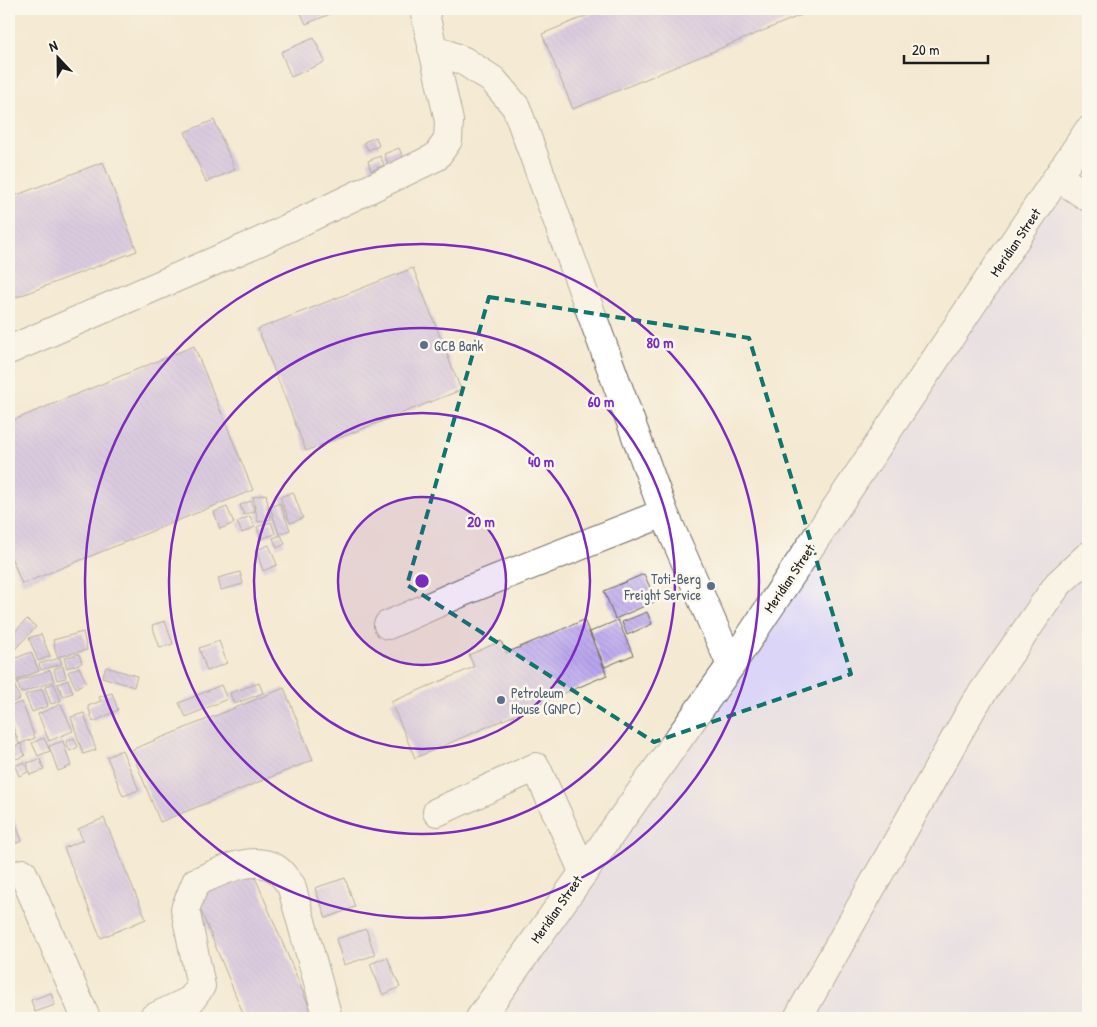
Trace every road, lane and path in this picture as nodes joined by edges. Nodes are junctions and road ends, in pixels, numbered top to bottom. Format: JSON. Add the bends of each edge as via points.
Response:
{"nodes":[{"id":1,"x":424,"y":9,"type":"edge"},
{"id":2,"x":432,"y":48,"type":"junction"},
{"id":3,"x":1088,"y":132,"type":"edge"},
{"id":4,"x":1058,"y":177,"type":"junction"},
{"id":5,"x":1088,"y":197,"type":"edge"},
{"id":6,"x":9,"y":350,"type":"edge"},
{"id":7,"x":664,"y":513,"type":"junction"},
{"id":8,"x":1088,"y":556,"type":"edge"},
{"id":9,"x":388,"y":625,"type":"dead end"},
{"id":10,"x":731,"y":665,"type":"junction"},
{"id":11,"x":437,"y":812,"type":"dead end"},
{"id":12,"x":583,"y":871,"type":"junction"},
{"id":13,"x":23,"y":873,"type":"dead end"},
{"id":14,"x":86,"y":1018,"type":"edge"},
{"id":15,"x":152,"y":1018,"type":"edge"},
{"id":16,"x":328,"y":1018,"type":"edge"},
{"id":17,"x":480,"y":1018,"type":"edge"},
{"id":18,"x":798,"y":1018,"type":"edge"}],
"edges":[{"from":1,"to":2,"type":"street"},
{"from":2,"to":6,"type":"street","via":[[449,121],[448,140],[436,157],[261,242]]},
{"from":2,"to":7,"type":"street","via":[[464,61],[493,80],[516,108]]},
{"from":3,"to":4,"type":"street","name":"Meridian Street"},
{"from":4,"to":5,"type":"street"},
{"from":4,"to":10,"type":"street","name":"Meridian Street"},
{"from":7,"to":9,"type":"street","via":[[465,591]]},
{"from":7,"to":10,"type":"street"},
{"from":8,"to":18,"type":"street","via":[[1058,584],[974,705]]},
{"from":10,"to":12,"type":"street","name":"Meridian Street"},
{"from":11,"to":12,"type":"street","via":[[536,767]]},
{"from":12,"to":17,"type":"street","name":"Meridian Street"},
{"from":13,"to":14,"type":"street"},
{"from":15,"to":16,"type":"street","via":[[191,1000],[201,986],[185,909],[196,882],[233,867],[259,863],[275,868],[291,885]]}]}
